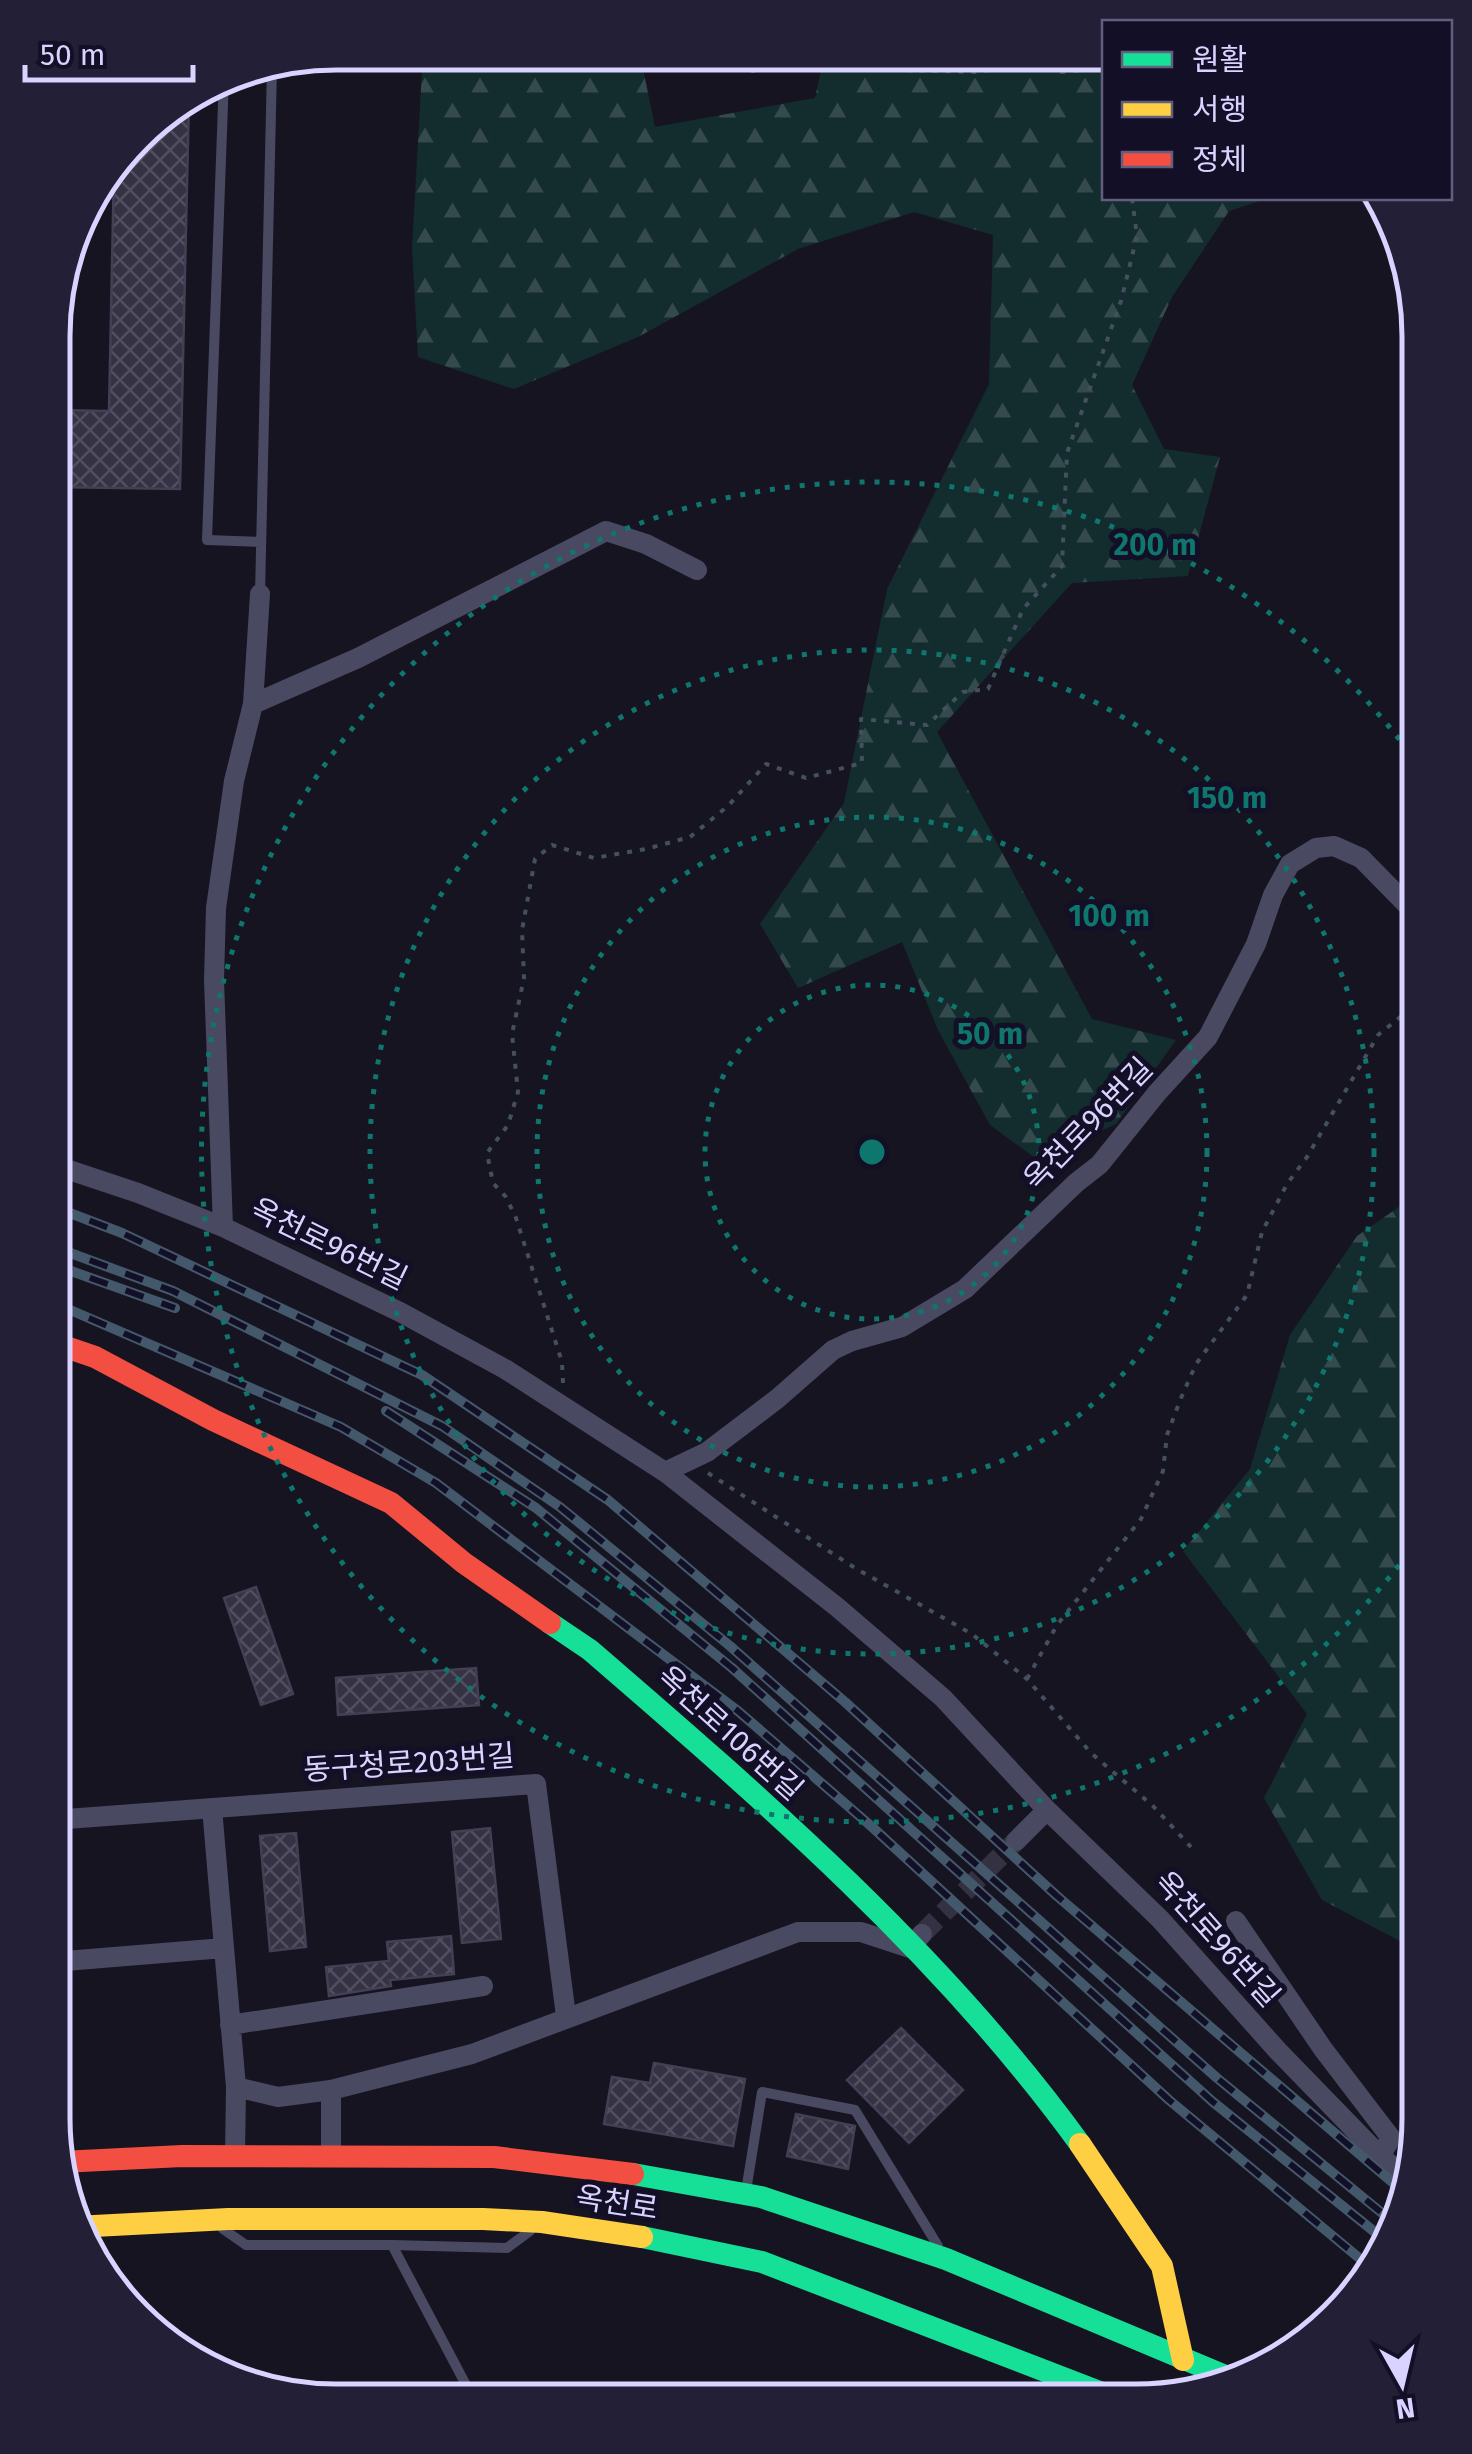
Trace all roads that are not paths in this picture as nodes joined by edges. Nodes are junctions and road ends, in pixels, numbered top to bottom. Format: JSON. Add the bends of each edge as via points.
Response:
{"nodes":[{"id":1,"x":272,"y":78,"type":"edge"},
{"id":2,"x":223,"y":96,"type":"edge"},
{"id":3,"x":261,"y":542,"type":"junction"},
{"id":4,"x":697,"y":570,"type":"dead end"},
{"id":5,"x":260,"y":594,"type":"joint"},
{"id":6,"x":253,"y":704,"type":"junction"},
{"id":7,"x":1402,"y":899,"type":"edge"},
{"id":8,"x":70,"y":1170,"type":"edge"},
{"id":9,"x":223,"y":1227,"type":"junction"},
{"id":10,"x":70,"y":1348,"type":"edge"},
{"id":11,"x":668,"y":1474,"type":"junction"},
{"id":12,"x":212,"y":1808,"type":"junction"},
{"id":13,"x":1048,"y":1810,"type":"junction"},
{"id":14,"x":70,"y":1819,"type":"edge"},
{"id":15,"x":1016,"y":1841,"type":"tunnel mouth"},
{"id":16,"x":1236,"y":1921,"type":"dead end"},
{"id":17,"x":916,"y":1941,"type":"junction"},
{"id":18,"x":224,"y":1948,"type":"junction"},
{"id":19,"x":70,"y":1961,"type":"edge"},
{"id":20,"x":484,"y":1986,"type":"dead end"},
{"id":21,"x":566,"y":2016,"type":"junction"},
{"id":22,"x":230,"y":2025,"type":"junction"},
{"id":23,"x":236,"y":2087,"type":"junction"},
{"id":24,"x":331,"y":2090,"type":"junction"},
{"id":25,"x":331,"y":2155,"type":"junction"},
{"id":26,"x":235,"y":2156,"type":"junction"},
{"id":27,"x":1380,"y":2156,"type":"junction"},
{"id":28,"x":74,"y":2162,"type":"edge"},
{"id":29,"x":1397,"y":2170,"type":"edge"},
{"id":30,"x":746,"y":2194,"type":"junction"},
{"id":31,"x":210,"y":2220,"type":"junction"},
{"id":32,"x":542,"y":2222,"type":"junction"},
{"id":33,"x":93,"y":2225,"type":"edge"},
{"id":34,"x":392,"y":2244,"type":"junction"},
{"id":35,"x":946,"y":2260,"type":"junction"},
{"id":36,"x":1183,"y":2360,"type":"junction"},
{"id":37,"x":1213,"y":2372,"type":"edge"},
{"id":38,"x":466,"y":2384,"type":"edge"},
{"id":39,"x":1076,"y":2384,"type":"edge"}],
"edges":[{"from":1,"to":3,"type":"lane"},
{"from":2,"to":3,"type":"lane","via":[[207,540]]},
{"from":3,"to":5,"type":"lane"},
{"from":4,"to":6,"type":"street","via":[[606,531]]},
{"from":5,"to":6,"type":"street"},
{"from":6,"to":9,"type":"street","via":[[216,908]]},
{"from":7,"to":11,"type":"street","name":"옥천로96번길","via":[[1361,858],[1334,846],[1290,864],[1208,1037],[1100,1164],[966,1290],[902,1327],[833,1350],[707,1452]]},
{"from":8,"to":9,"type":"street","name":"옥천로96번길"},
{"from":9,"to":11,"type":"street","name":"옥천로96번길","via":[[505,1369]]},
{"from":10,"to":17,"type":"main road","name":"옥천로106번길","via":[[391,1503],[590,1650]]},
{"from":11,"to":13,"type":"street","name":"옥천로96번길","via":[[943,1698]]},
{"from":12,"to":14,"type":"street","name":"동구청로203번길"},
{"from":12,"to":18,"type":"street"},
{"from":12,"to":21,"type":"street","name":"동구청로203번길","via":[[536,1784]]},
{"from":13,"to":15,"type":"street"},
{"from":13,"to":27,"type":"street","name":"옥천로96번길","via":[[1160,1918]]},
{"from":16,"to":27,"type":"street","via":[[1383,2123],[1392,2138]]},
{"from":17,"to":21,"type":"street","via":[[798,1932]]},
{"from":17,"to":36,"type":"main road","name":"옥천로106번길","via":[[1032,2078],[1120,2200],[1162,2266]]},
{"from":18,"to":19,"type":"street"},
{"from":18,"to":22,"type":"street"},
{"from":20,"to":22,"type":"street"},
{"from":21,"to":24,"type":"street","via":[[472,2054]]},
{"from":22,"to":23,"type":"street"},
{"from":23,"to":24,"type":"street","via":[[278,2097]]},
{"from":23,"to":26,"type":"street"},
{"from":24,"to":25,"type":"street"},
{"from":25,"to":26,"type":"main road","name":"옥천로"},
{"from":25,"to":30,"type":"main road","name":"옥천로","via":[[494,2157]]},
{"from":26,"to":28,"type":"main road","name":"옥천로"},
{"from":27,"to":29,"type":"street","name":"옥천로96번길"},
{"from":30,"to":35,"type":"main road","name":"옥천로"},
{"from":30,"to":35,"type":"lane","via":[[762,2092],[855,2110]]},
{"from":31,"to":32,"type":"main road","name":"옥천로"},
{"from":31,"to":33,"type":"main road","name":"옥천로"},
{"from":31,"to":34,"type":"lane","via":[[246,2245]]},
{"from":32,"to":34,"type":"lane","via":[[507,2248]]},
{"from":32,"to":39,"type":"main road","name":"옥천로","via":[[762,2262]]},
{"from":34,"to":38,"type":"lane"},
{"from":35,"to":36,"type":"main road","name":"옥천로"},
{"from":36,"to":37,"type":"main road","name":"옥천로"}]}
